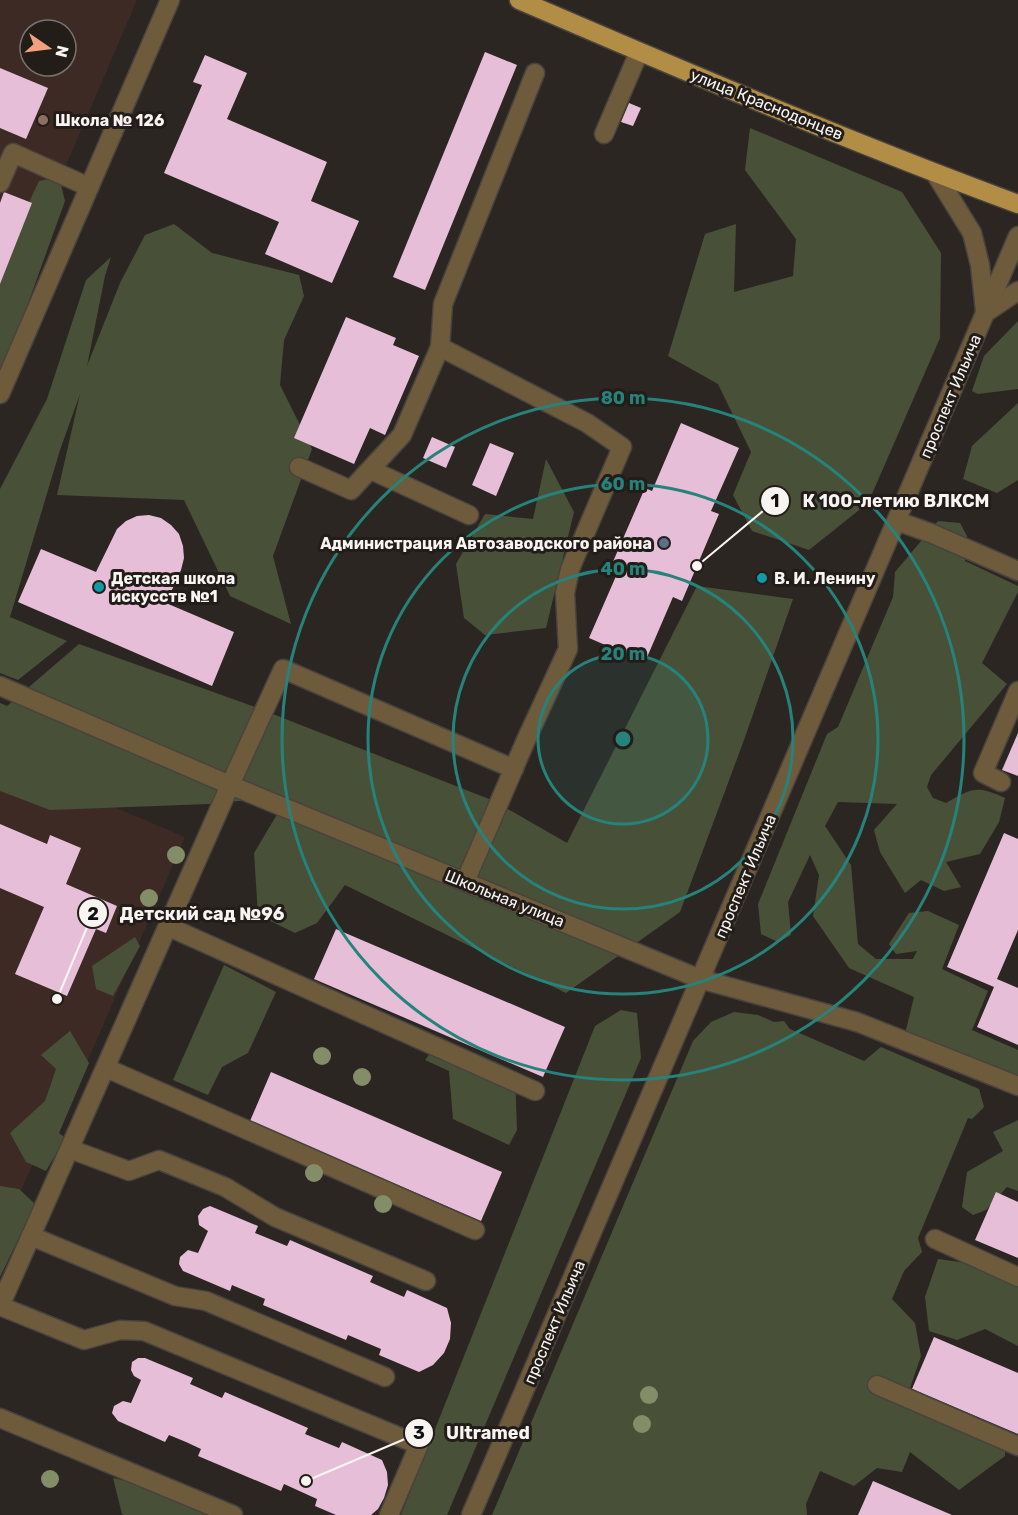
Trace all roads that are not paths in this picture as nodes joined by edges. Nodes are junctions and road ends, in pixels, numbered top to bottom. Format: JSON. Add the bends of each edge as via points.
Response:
{"nodes":[{"id":1,"x":170,"y":0,"type":"edge"},
{"id":2,"x":519,"y":0,"type":"edge"},
{"id":3,"x":639,"y":52,"type":"junction"},
{"id":4,"x":535,"y":73,"type":"dead end"},
{"id":5,"x":604,"y":134,"type":"dead end"},
{"id":6,"x":936,"y":174,"type":"junction"},
{"id":7,"x":0,"y":183,"type":"edge"},
{"id":8,"x":90,"y":187,"type":"junction"},
{"id":9,"x":1018,"y":204,"type":"edge"},
{"id":10,"x":1018,"y":236,"type":"edge"},
{"id":11,"x":1018,"y":291,"type":"edge"},
{"id":12,"x":985,"y":313,"type":"junction"},
{"id":13,"x":440,"y":347,"type":"junction"},
{"id":14,"x":0,"y":393,"type":"edge"},
{"id":15,"x":299,"y":467,"type":"dead end"},
{"id":16,"x":371,"y":470,"type":"junction"},
{"id":17,"x":469,"y":515,"type":"dead end"},
{"id":18,"x":897,"y":521,"type":"junction"},
{"id":19,"x":1018,"y":571,"type":"edge"},
{"id":20,"x":0,"y":686,"type":"edge"},
{"id":21,"x":1018,"y":691,"type":"edge"},
{"id":22,"x":513,"y":769,"type":"junction"},
{"id":23,"x":1001,"y":782,"type":"dead end"},
{"id":24,"x":230,"y":785,"type":"junction"},
{"id":25,"x":465,"y":882,"type":"junction"},
{"id":26,"x":169,"y":927,"type":"junction"},
{"id":27,"x":700,"y":979,"type":"junction"},
{"id":28,"x":106,"y":1068,"type":"junction"},
{"id":29,"x":1018,"y":1086,"type":"edge"},
{"id":30,"x":535,"y":1091,"type":"dead end"},
{"id":31,"x":70,"y":1149,"type":"junction"},
{"id":32,"x":475,"y":1230,"type":"dead end"},
{"id":33,"x":31,"y":1236,"type":"junction"},
{"id":34,"x":935,"y":1239,"type":"dead end"},
{"id":35,"x":1018,"y":1277,"type":"edge"},
{"id":36,"x":426,"y":1281,"type":"dead end"},
{"id":37,"x":385,"y":1377,"type":"dead end"},
{"id":38,"x":877,"y":1384,"type":"dead end"},
{"id":39,"x":0,"y":1418,"type":"edge"},
{"id":40,"x":1018,"y":1446,"type":"edge"},
{"id":41,"x":233,"y":1515,"type":"edge"},
{"id":42,"x":389,"y":1515,"type":"edge"},
{"id":43,"x":471,"y":1515,"type":"edge"}],
"edges":[{"from":1,"to":8,"type":"street"},
{"from":2,"to":3,"type":"main road","name":"улица Краснодонцев"},
{"from":3,"to":5,"type":"street"},
{"from":3,"to":6,"type":"main road","name":"улица Краснодонцев"},
{"from":4,"to":13,"type":"street","via":[[443,304]]},
{"from":6,"to":9,"type":"main road","name":"улица Краснодонцев"},
{"from":6,"to":12,"type":"street","via":[[972,233]]},
{"from":7,"to":8,"type":"street","via":[[12,153]]},
{"from":8,"to":14,"type":"street"},
{"from":10,"to":12,"type":"street","name":"проспект Ильича"},
{"from":11,"to":12,"type":"street"},
{"from":12,"to":18,"type":"street","name":"проспект Ильича"},
{"from":13,"to":16,"type":"street","via":[[402,435]]},
{"from":13,"to":22,"type":"street","via":[[586,423],[622,447],[570,569],[565,593],[568,649]]},
{"from":15,"to":16,"type":"street","via":[[351,490]]},
{"from":16,"to":17,"type":"street"},
{"from":18,"to":19,"type":"street"},
{"from":18,"to":27,"type":"street","name":"проспект Ильича"},
{"from":20,"to":24,"type":"street","name":"Школьная улица"},
{"from":21,"to":23,"type":"street","via":[[983,773]]},
{"from":22,"to":24,"type":"street","via":[[283,669]]},
{"from":22,"to":25,"type":"street"},
{"from":24,"to":25,"type":"street","name":"Школьная улица"},
{"from":24,"to":26,"type":"street"},
{"from":25,"to":27,"type":"street","name":"Школьная улица"},
{"from":26,"to":28,"type":"street"},
{"from":26,"to":30,"type":"street"},
{"from":27,"to":29,"type":"street","name":"Школьная улица","via":[[857,1022]]},
{"from":27,"to":43,"type":"street","name":"проспект Ильича"},
{"from":28,"to":31,"type":"street"},
{"from":28,"to":32,"type":"street"},
{"from":31,"to":33,"type":"street"},
{"from":31,"to":36,"type":"street","via":[[129,1171],[159,1160],[225,1187],[275,1217]]},
{"from":33,"to":37,"type":"street","via":[[176,1296],[206,1301]]},
{"from":33,"to":42,"type":"street","via":[[0,1306],[84,1340],[120,1330],[144,1331],[419,1445]]},
{"from":34,"to":35,"type":"street"},
{"from":38,"to":40,"type":"street"},
{"from":39,"to":41,"type":"street"}]}
